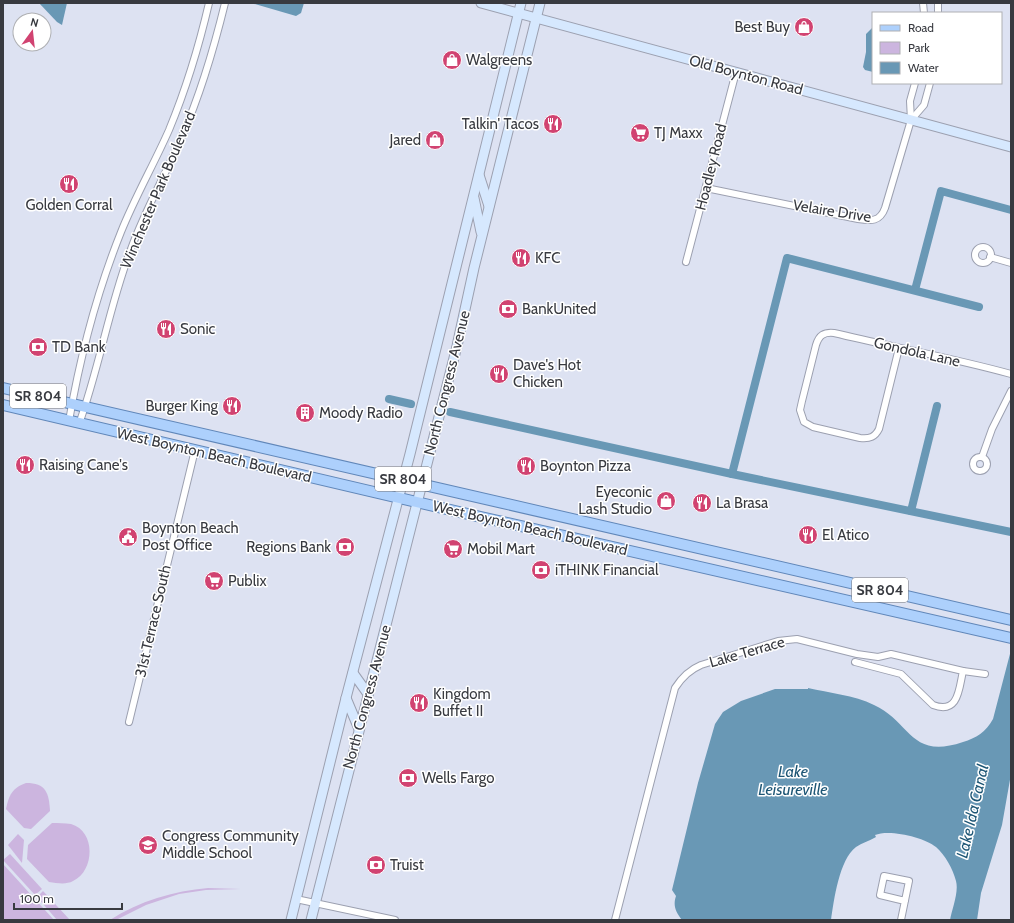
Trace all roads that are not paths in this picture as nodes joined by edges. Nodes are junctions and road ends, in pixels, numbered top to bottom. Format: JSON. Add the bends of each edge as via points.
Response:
{"nodes":[{"id":1,"x":209,"y":3,"type":"edge"},
{"id":2,"x":225,"y":3,"type":"edge"},
{"id":3,"x":481,"y":3,"type":"edge"},
{"id":4,"x":521,"y":3,"type":"edge"},
{"id":5,"x":540,"y":3,"type":"edge"},
{"id":6,"x":519,"y":13,"type":"junction"},
{"id":7,"x":536,"y":18,"type":"junction"},
{"id":8,"x":736,"y":72,"type":"junction"},
{"id":9,"x":915,"y":84,"type":"edge"},
{"id":10,"x":930,"y":84,"type":"edge"},
{"id":11,"x":911,"y":120,"type":"junction"},
{"id":12,"x":1011,"y":147,"type":"edge"},
{"id":13,"x":478,"y":173,"type":"junction"},
{"id":14,"x":706,"y":188,"type":"junction"},
{"id":15,"x":473,"y":194,"type":"junction"},
{"id":16,"x":489,"y":207,"type":"junction"},
{"id":17,"x":482,"y":235,"type":"junction"},
{"id":18,"x":990,"y":257,"type":"dead end"},
{"id":19,"x":686,"y":262,"type":"dead end"},
{"id":20,"x":1011,"y":263,"type":"edge"},
{"id":21,"x":900,"y":348,"type":"junction"},
{"id":22,"x":1011,"y":374,"type":"edge"},
{"id":23,"x":3,"y":388,"type":"edge"},
{"id":24,"x":1011,"y":391,"type":"edge"},
{"id":25,"x":72,"y":404,"type":"junction"},
{"id":26,"x":3,"y":405,"type":"edge"},
{"id":27,"x":85,"y":406,"type":"junction"},
{"id":28,"x":69,"y":421,"type":"junction"},
{"id":29,"x":79,"y":424,"type":"junction"},
{"id":30,"x":195,"y":450,"type":"junction"},
{"id":31,"x":982,"y":457,"type":"dead end"},
{"id":32,"x":403,"y":479,"type":"junction"},
{"id":33,"x":422,"y":484,"type":"junction"},
{"id":34,"x":398,"y":497,"type":"junction"},
{"id":35,"x":418,"y":502,"type":"junction"},
{"id":36,"x":644,"y":536,"type":"junction"},
{"id":37,"x":672,"y":542,"type":"junction"},
{"id":38,"x":623,"y":549,"type":"junction"},
{"id":39,"x":649,"y":555,"type":"junction"},
{"id":40,"x":1011,"y":620,"type":"edge"},
{"id":41,"x":1011,"y":638,"type":"edge"},
{"id":42,"x":855,"y":662,"type":"dead end"},
{"id":43,"x":963,"y":671,"type":"junction"},
{"id":44,"x":353,"y":673,"type":"junction"},
{"id":45,"x":985,"y":674,"type":"dead end"},
{"id":46,"x":368,"y":694,"type":"junction"},
{"id":47,"x":346,"y":698,"type":"junction"},
{"id":48,"x":129,"y":722,"type":"dead end"},
{"id":49,"x":359,"y":730,"type":"junction"},
{"id":50,"x":296,"y":900,"type":"junction"},
{"id":51,"x":905,"y":901,"type":"junction"},
{"id":52,"x":315,"y":902,"type":"junction"},
{"id":53,"x":291,"y":920,"type":"edge"},
{"id":54,"x":311,"y":920,"type":"edge"},
{"id":55,"x":395,"y":920,"type":"edge"},
{"id":56,"x":615,"y":920,"type":"edge"},
{"id":57,"x":901,"y":920,"type":"edge"}],
"edges":[{"from":1,"to":25,"type":"street","name":"Winchester Park Boulevard","via":[[195,57],[177,110],[110,263]]},
{"from":2,"to":27,"type":"street","name":"Winchester Park Boulevard","via":[[194,106],[126,262]]},
{"from":3,"to":6,"type":"main road","name":"Old Boynton Road"},
{"from":4,"to":6,"type":"main road","name":"North Congress Avenue"},
{"from":5,"to":7,"type":"main road","name":"North Congress Avenue"},
{"from":6,"to":7,"type":"main road","name":"Old Boynton Road"},
{"from":6,"to":13,"type":"main road","name":"North Congress Avenue"},
{"from":7,"to":8,"type":"main road","name":"Old Boynton Road"},
{"from":7,"to":16,"type":"main road","name":"North Congress Avenue"},
{"from":8,"to":11,"type":"main road","name":"Old Boynton Road"},
{"from":8,"to":14,"type":"street","name":"Hoadley Road"},
{"from":9,"to":11,"type":"street","via":[[910,101]]},
{"from":10,"to":11,"type":"street","via":[[924,105]]},
{"from":11,"to":12,"type":"main road","name":"Old Boynton Road"},
{"from":11,"to":14,"type":"street","name":"Velaire Drive","via":[[885,208],[882,215],[875,220]]},
{"from":13,"to":15,"type":"main road","name":"North Congress Avenue"},
{"from":13,"to":16,"type":"main road"},
{"from":14,"to":19,"type":"street","name":"Hoadley Road"},
{"from":15,"to":17,"type":"main road"},
{"from":15,"to":32,"type":"main road","name":"North Congress Avenue"},
{"from":16,"to":17,"type":"main road","name":"North Congress Avenue"},
{"from":17,"to":33,"type":"main road","name":"North Congress Avenue"},
{"from":18,"to":20,"type":"street"},
{"from":21,"to":21,"type":"street","name":"Gondola Lane","via":[[879,428],[872,437],[860,438],[813,427],[804,422],[801,417],[802,401],[812,357],[822,334],[834,333]]},
{"from":21,"to":22,"type":"street","name":"Gondola Lane"},
{"from":23,"to":25,"type":"main road","name":"West Boynton Beach Boulevard","number":"SR 804"},
{"from":24,"to":31,"type":"street","via":[[992,429]]},
{"from":25,"to":27,"type":"main road","name":"West Boynton Beach Boulevard","number":"SR 804"},
{"from":25,"to":28,"type":"street","name":"Winchester Park Boulevard"},
{"from":26,"to":28,"type":"main road","name":"West Boynton Beach Boulevard","number":"SR 804"},
{"from":27,"to":29,"type":"street","name":"Winchester Park Boulevard"},
{"from":27,"to":32,"type":"main road","name":"West Boynton Beach Boulevard","number":"SR 804"},
{"from":28,"to":29,"type":"main road","name":"West Boynton Beach Boulevard","number":"SR 804"},
{"from":29,"to":30,"type":"main road","name":"West Boynton Beach Boulevard","number":"SR 804"},
{"from":30,"to":34,"type":"main road","name":"West Boynton Beach Boulevard","number":"SR 804"},
{"from":30,"to":48,"type":"street","name":"31st Terrace South"},
{"from":32,"to":33,"type":"main road","name":"West Boynton Beach Boulevard","number":"SR 804"},
{"from":32,"to":34,"type":"main road","name":"North Congress Avenue"},
{"from":33,"to":35,"type":"main road","name":"North Congress Avenue"},
{"from":33,"to":36,"type":"main road","name":"West Boynton Beach Boulevard","number":"SR 804"},
{"from":34,"to":35,"type":"main road","name":"West Boynton Beach Boulevard","number":"SR 804"},
{"from":34,"to":44,"type":"main road","name":"North Congress Avenue"},
{"from":35,"to":38,"type":"main road","name":"West Boynton Beach Boulevard","number":"SR 804"},
{"from":35,"to":46,"type":"main road","name":"North Congress Avenue"},
{"from":36,"to":37,"type":"main road","name":"West Boynton Beach Boulevard","number":"SR 804"},
{"from":36,"to":38,"type":"main road"},
{"from":37,"to":39,"type":"main road"},
{"from":37,"to":40,"type":"main road","name":"West Boynton Beach Boulevard","number":"SR 804"},
{"from":38,"to":39,"type":"main road","name":"West Boynton Beach Boulevard","number":"SR 804"},
{"from":39,"to":41,"type":"main road","name":"West Boynton Beach Boulevard","number":"SR 804"},
{"from":42,"to":43,"type":"street","via":[[901,674],[933,705],[941,707],[955,702]]},
{"from":43,"to":45,"type":"street","name":"Lake Terrace"},
{"from":43,"to":56,"type":"street","name":"Lake Terrace","via":[[890,654],[874,657],[792,639],[735,654],[691,670],[675,688]]},
{"from":44,"to":46,"type":"main road"},
{"from":44,"to":47,"type":"main road","name":"North Congress Avenue"},
{"from":46,"to":49,"type":"main road","name":"North Congress Avenue"},
{"from":47,"to":49,"type":"main road"},
{"from":47,"to":50,"type":"main road","name":"North Congress Avenue"},
{"from":49,"to":52,"type":"main road","name":"North Congress Avenue"},
{"from":50,"to":52,"type":"street"},
{"from":50,"to":53,"type":"main road","name":"North Congress Avenue"},
{"from":51,"to":51,"type":"street","via":[[909,881],[884,876],[880,896]]},
{"from":51,"to":57,"type":"street"},
{"from":52,"to":54,"type":"main road","name":"North Congress Avenue"},
{"from":52,"to":55,"type":"street"}]}
